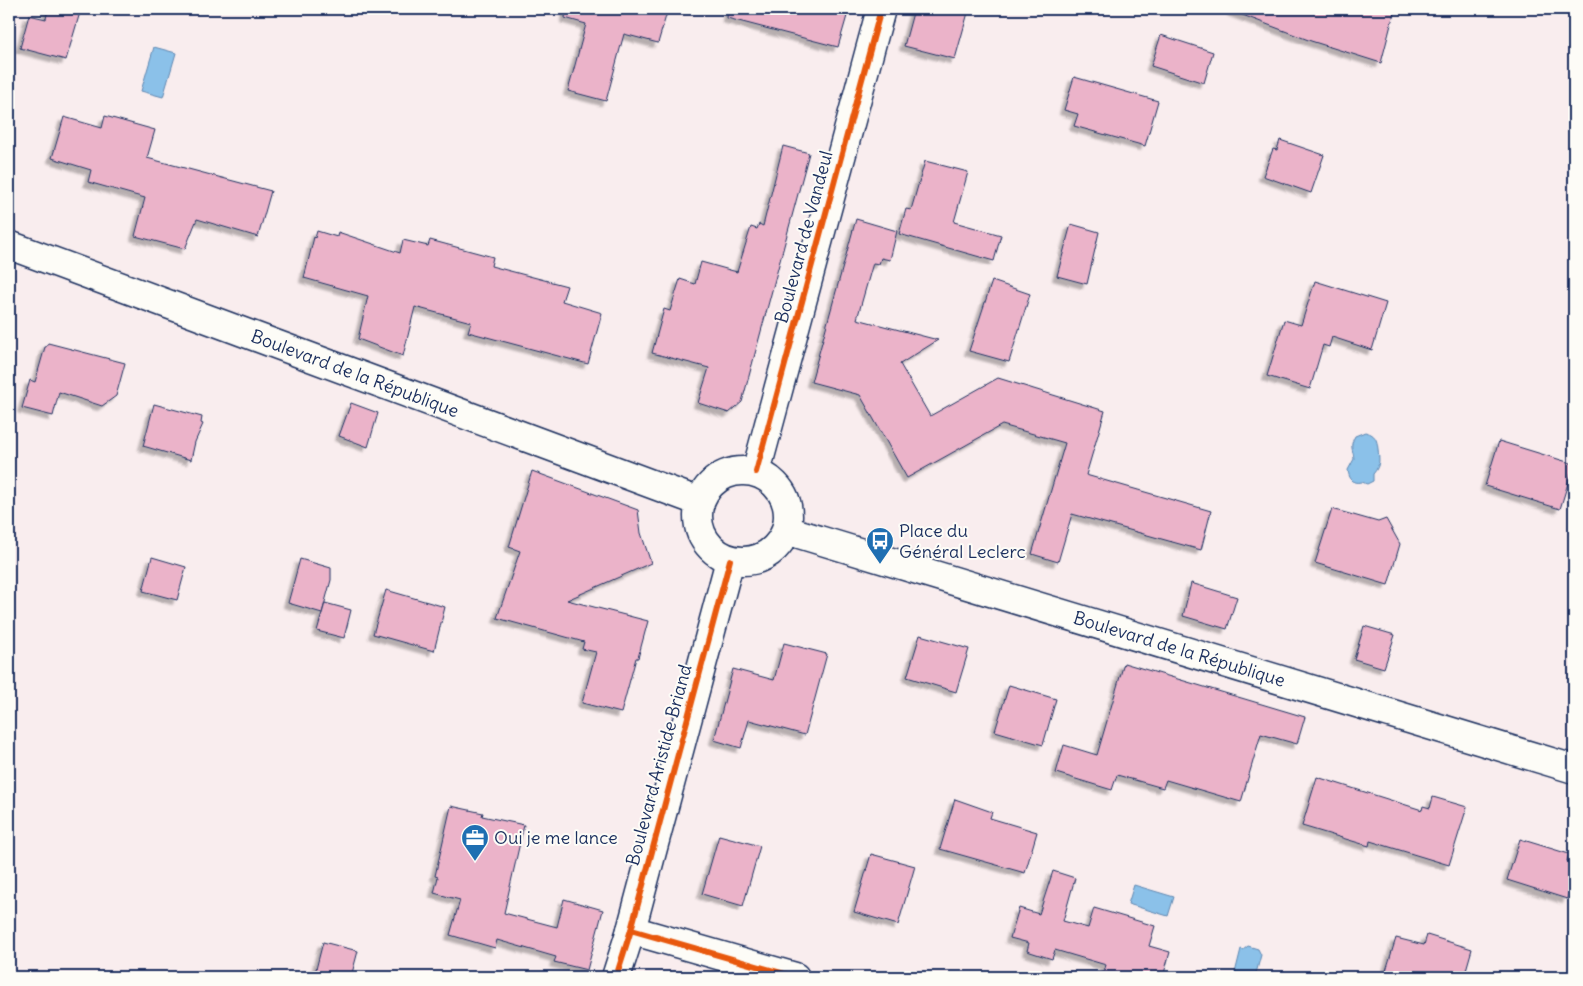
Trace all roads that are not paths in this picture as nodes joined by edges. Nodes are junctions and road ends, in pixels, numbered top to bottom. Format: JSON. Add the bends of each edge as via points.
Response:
{"nodes":[{"id":1,"x":882,"y":9,"type":"edge"},
{"id":2,"x":9,"y":245,"type":"edge"},
{"id":3,"x":756,"y":472,"type":"junction"},
{"id":4,"x":700,"y":502,"type":"junction"},
{"id":5,"x":786,"y":530,"type":"junction"},
{"id":6,"x":730,"y":560,"type":"junction"},
{"id":7,"x":1574,"y":769,"type":"edge"},
{"id":8,"x":631,"y":930,"type":"junction"},
{"id":9,"x":616,"y":977,"type":"edge"},
{"id":10,"x":795,"y":977,"type":"edge"}],
"edges":[{"from":1,"to":3,"type":"main road","name":"Boulevard de Vandeul"},
{"from":2,"to":4,"type":"main road","name":"Boulevard de la République"},
{"from":3,"to":4,"type":"main road","via":[[733,472],[719,478],[707,488]]},
{"from":3,"to":5,"type":"main road","via":[[776,486],[784,499],[788,514]]},
{"from":4,"to":6,"type":"main road","via":[[698,518],[701,533],[709,546]]},
{"from":5,"to":6,"type":"main road","via":[[767,554],[752,560]]},
{"from":5,"to":7,"type":"main road","name":"Boulevard de la République"},
{"from":6,"to":8,"type":"main road","name":"Boulevard Aristide Briand"},
{"from":8,"to":9,"type":"main road","name":"Boulevard Aristide Briand"},
{"from":8,"to":10,"type":"main road"}]}
